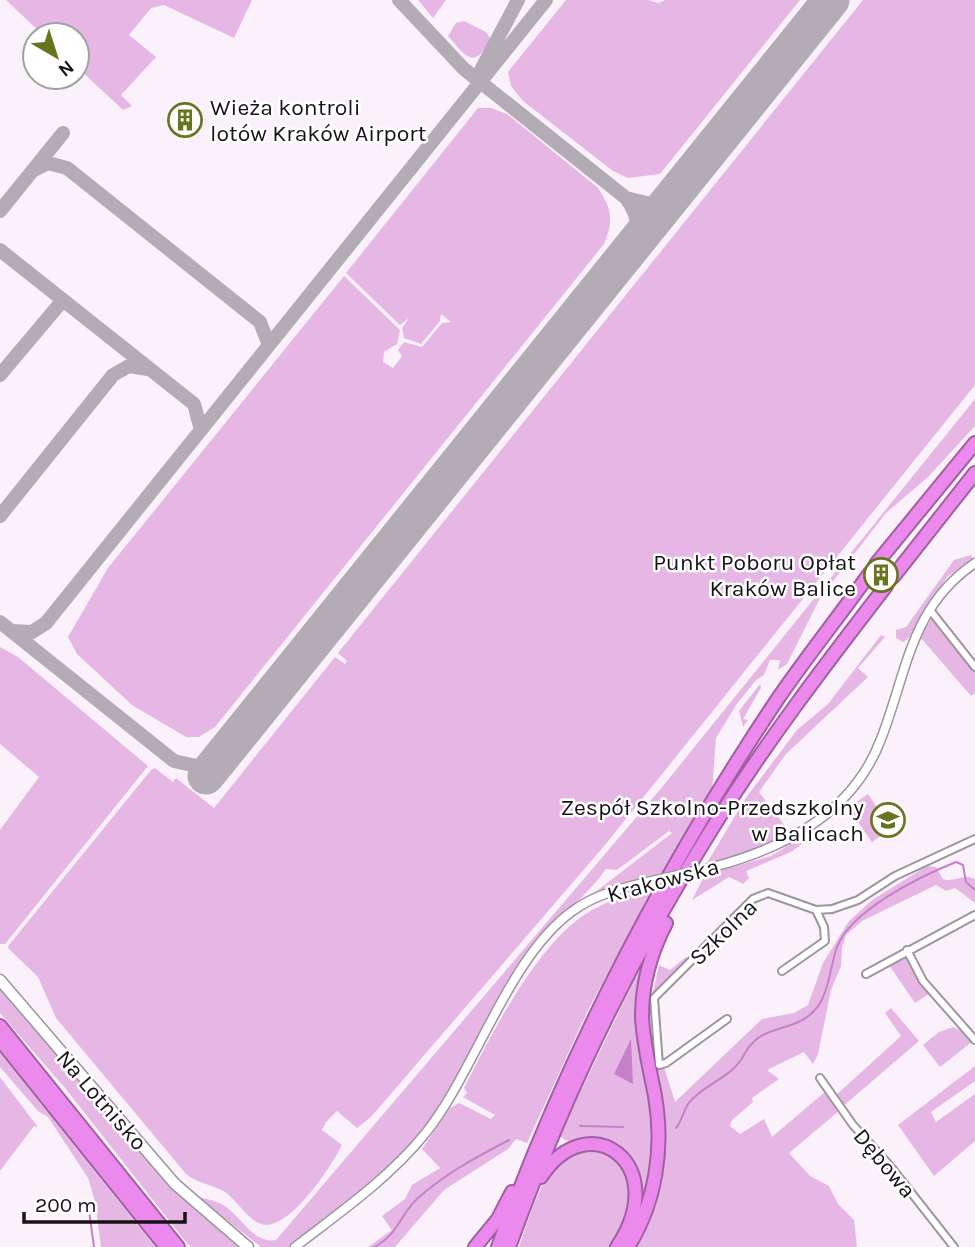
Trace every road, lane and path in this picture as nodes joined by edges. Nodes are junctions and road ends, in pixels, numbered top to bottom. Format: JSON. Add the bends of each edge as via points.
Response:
{"nodes":[{"id":1,"x":975,"y":443,"type":"edge"},
{"id":2,"x":975,"y":473,"type":"edge"},
{"id":3,"x":975,"y":563,"type":"edge"},
{"id":4,"x":930,"y":610,"type":"junction"},
{"id":5,"x":975,"y":667,"type":"edge"},
{"id":6,"x":737,"y":793,"type":"junction"},
{"id":7,"x":975,"y":839,"type":"edge"},
{"id":8,"x":816,"y":910,"type":"junction"},
{"id":9,"x":975,"y":915,"type":"edge"},
{"id":10,"x":907,"y":950,"type":"junction"},
{"id":11,"x":782,"y":971,"type":"dead end"},
{"id":12,"x":866,"y":974,"type":"dead end"},
{"id":13,"x":0,"y":980,"type":"edge"},
{"id":14,"x":727,"y":1020,"type":"dead end"},
{"id":15,"x":0,"y":1026,"type":"edge"},
{"id":16,"x":0,"y":1040,"type":"edge"},
{"id":17,"x":975,"y":1040,"type":"edge"},
{"id":18,"x":820,"y":1078,"type":"dead end"},
{"id":19,"x":542,"y":1137,"type":"junction"},
{"id":20,"x":528,"y":1197,"type":"junction"},
{"id":21,"x":310,"y":1237,"type":"junction"},
{"id":22,"x":174,"y":1245,"type":"edge"},
{"id":23,"x":248,"y":1245,"type":"edge"},
{"id":24,"x":295,"y":1247,"type":"edge"},
{"id":25,"x":302,"y":1247,"type":"edge"},
{"id":26,"x":475,"y":1247,"type":"edge"},
{"id":27,"x":498,"y":1247,"type":"edge"},
{"id":28,"x":509,"y":1247,"type":"edge"},
{"id":29,"x":617,"y":1247,"type":"edge"},
{"id":30,"x":628,"y":1247,"type":"edge"},
{"id":31,"x":954,"y":1247,"type":"edge"}],
"edges":[{"from":1,"to":19,"type":"highway","via":[[873,569],[778,699],[695,831],[618,975]]},
{"from":2,"to":6,"type":"highway","via":[[794,707]]},
{"from":3,"to":4,"type":"street","name":"Krakowska","via":[[951,583]]},
{"from":4,"to":5,"type":"street"},
{"from":4,"to":21,"type":"street","name":"Krakowska","bridge":true,"via":[[909,649],[879,745],[849,792],[824,816],[760,854],[594,898],[551,929],[425,1134]]},
{"from":6,"to":20,"type":"highway","via":[[694,858],[633,967]]},
{"from":6,"to":30,"type":"highway","via":[[666,921],[646,975],[642,1020],[659,1148],[647,1208]]},
{"from":7,"to":8,"type":"street","via":[[910,868],[858,900]]},
{"from":8,"to":11,"type":"street","via":[[825,941]]},
{"from":8,"to":14,"type":"street","name":"Szkolna","via":[[768,892],[753,900],[654,998],[659,1065]]},
{"from":9,"to":10,"type":"street"},
{"from":10,"to":12,"type":"street"},
{"from":10,"to":17,"type":"street","via":[[923,981]]},
{"from":13,"to":23,"type":"main road","name":"Na Lotnisko","via":[[175,1184]]},
{"from":15,"to":22,"type":"highway"},
{"from":16,"to":22,"type":"highway"},
{"from":18,"to":31,"type":"street","name":"Dębowa"},
{"from":19,"to":26,"type":"highway","via":[[498,1219]]},
{"from":19,"to":27,"type":"highway"},
{"from":20,"to":28,"type":"highway"},
{"from":20,"to":29,"type":"highway","via":[[547,1167],[566,1151],[590,1145],[612,1150],[630,1166],[637,1189],[633,1215]]},
{"from":21,"to":24,"type":"street","name":"Krakowska"},
{"from":21,"to":25,"type":"street","name":"Krakowska"}]}
